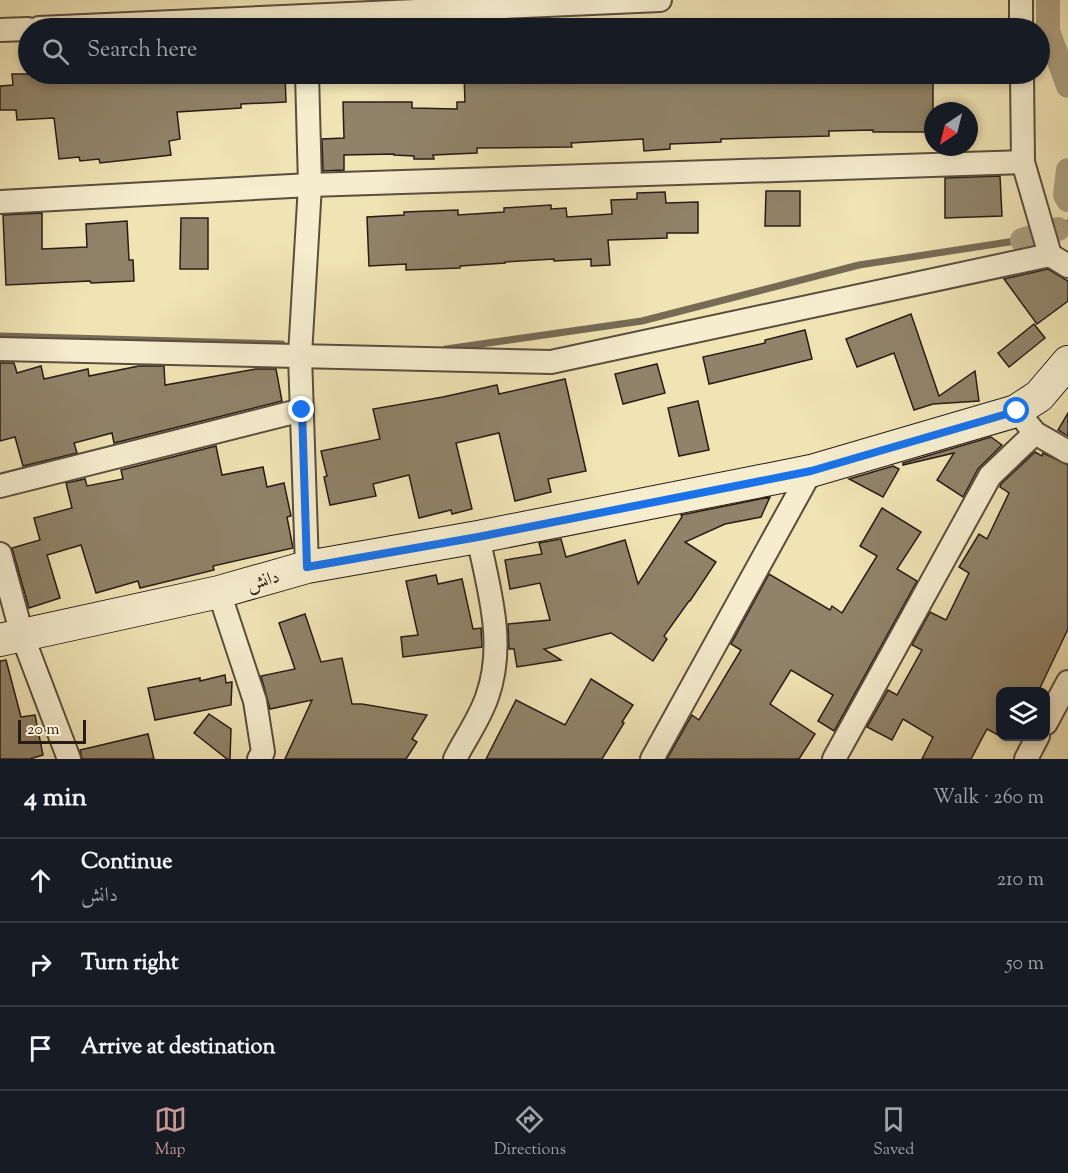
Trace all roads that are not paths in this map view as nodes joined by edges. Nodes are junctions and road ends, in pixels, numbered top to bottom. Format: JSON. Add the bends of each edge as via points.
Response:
{"nodes":[{"id":1,"x":660,"y":0,"type":"edge"},
{"id":2,"x":1021,"y":0,"type":"edge"},
{"id":3,"x":305,"y":15,"type":"edge"},
{"id":4,"x":244,"y":18,"type":"edge"},
{"id":5,"x":1021,"y":18,"type":"edge"},
{"id":6,"x":18,"y":29,"type":"edge"},
{"id":7,"x":0,"y":30,"type":"edge"},
{"id":8,"x":307,"y":84,"type":"edge"},
{"id":9,"x":1022,"y":84,"type":"edge"},
{"id":10,"x":1023,"y":162,"type":"junction"},
{"id":11,"x":310,"y":185,"type":"junction"},
{"id":12,"x":0,"y":202,"type":"edge"},
{"id":13,"x":1059,"y":260,"type":"edge"},
{"id":14,"x":0,"y":349,"type":"edge"},
{"id":15,"x":300,"y":355,"type":"junction"},
{"id":16,"x":1068,"y":362,"type":"edge"},
{"id":17,"x":302,"y":410,"type":"junction"},
{"id":18,"x":1026,"y":422,"type":"junction"},
{"id":19,"x":1068,"y":452,"type":"edge"},
{"id":20,"x":811,"y":471,"type":"junction"},
{"id":21,"x":0,"y":486,"type":"edge"},
{"id":22,"x":478,"y":537,"type":"junction"},
{"id":23,"x":0,"y":554,"type":"edge"},
{"id":24,"x":307,"y":567,"type":"junction"},
{"id":25,"x":219,"y":592,"type":"junction"},
{"id":26,"x":11,"y":638,"type":"edge"},
{"id":27,"x":1068,"y":682,"type":"edge"},
{"id":28,"x":1050,"y":716,"type":"edge"},
{"id":29,"x":1035,"y":741,"type":"edge"},
{"id":30,"x":69,"y":759,"type":"edge"},
{"id":31,"x":260,"y":759,"type":"edge"},
{"id":32,"x":455,"y":759,"type":"edge"},
{"id":33,"x":652,"y":759,"type":"edge"},
{"id":34,"x":834,"y":759,"type":"edge"},
{"id":35,"x":1026,"y":759,"type":"edge"}],
"edges":[{"from":1,"to":3,"type":"street"},
{"from":2,"to":5,"type":"street"},
{"from":3,"to":4,"type":"street"},
{"from":6,"to":7,"type":"street"},
{"from":8,"to":11,"type":"street"},
{"from":9,"to":10,"type":"street"},
{"from":10,"to":11,"type":"street"},
{"from":10,"to":13,"type":"street"},
{"from":11,"to":12,"type":"street"},
{"from":11,"to":15,"type":"street"},
{"from":13,"to":15,"type":"street","via":[[551,362]]},
{"from":14,"to":15,"type":"street"},
{"from":15,"to":17,"type":"street"},
{"from":16,"to":18,"type":"main road","name":"دانش","via":[[1040,396]]},
{"from":17,"to":21,"type":"street"},
{"from":17,"to":24,"type":"street"},
{"from":18,"to":19,"type":"street"},
{"from":18,"to":20,"type":"main road","name":"دانش"},
{"from":18,"to":34,"type":"street","via":[[990,476]]},
{"from":20,"to":22,"type":"main road","name":"دانش"},
{"from":20,"to":33,"type":"street"},
{"from":22,"to":24,"type":"main road","name":"دانش"},
{"from":22,"to":32,"type":"street","via":[[495,620],[496,661],[487,698]]},
{"from":23,"to":26,"type":"street"},
{"from":24,"to":25,"type":"main road","name":"دانش"},
{"from":25,"to":26,"type":"main road","name":"دانش"},
{"from":25,"to":31,"type":"street","via":[[255,702],[263,752]]},
{"from":26,"to":30,"type":"street"},
{"from":27,"to":28,"type":"street"},
{"from":29,"to":35,"type":"street"}]}
